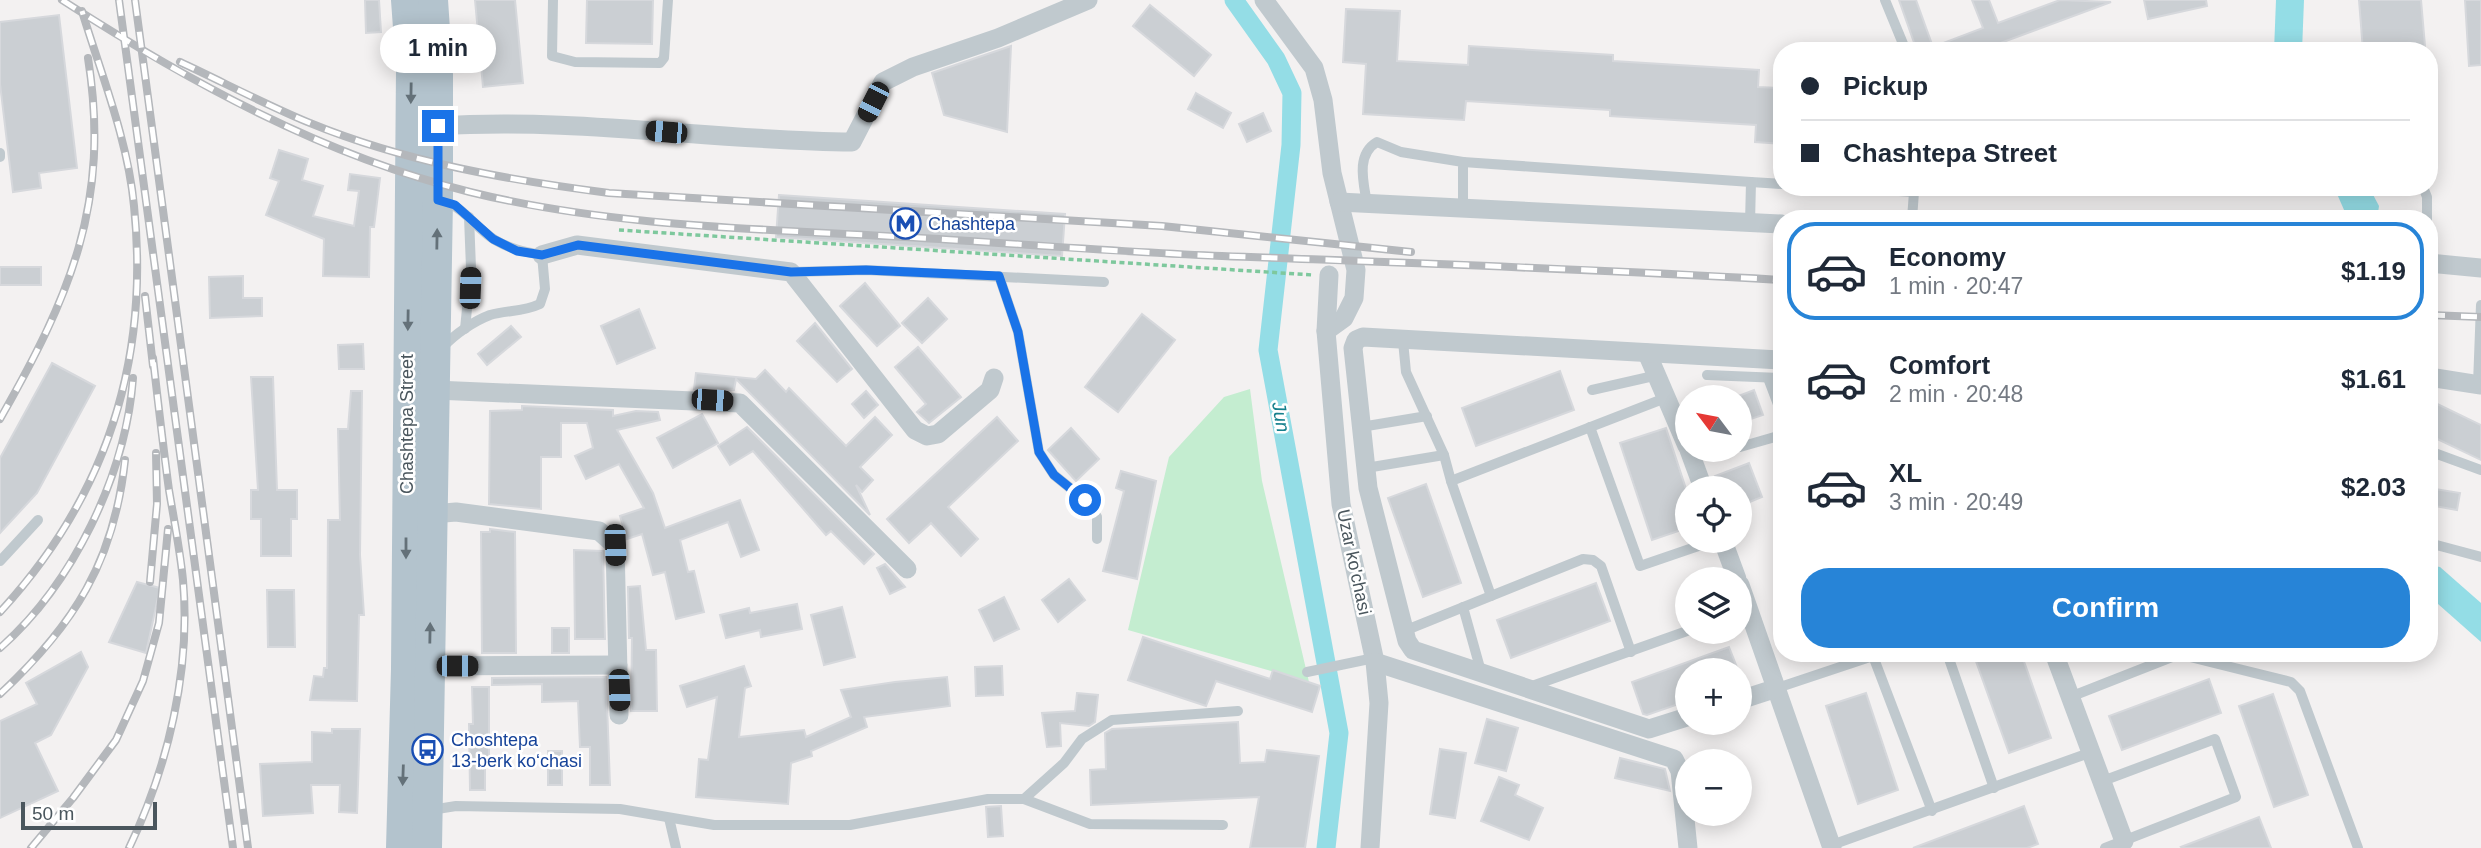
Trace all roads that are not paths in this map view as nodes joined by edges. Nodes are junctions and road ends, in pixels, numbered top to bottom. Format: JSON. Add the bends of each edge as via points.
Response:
{"nodes":[{"id":1,"x":406,"y":0,"type":"edge"},
{"id":2,"x":433,"y":0,"type":"edge"},
{"id":3,"x":553,"y":0,"type":"edge"},
{"id":4,"x":668,"y":0,"type":"edge"},
{"id":5,"x":1088,"y":0,"type":"edge"},
{"id":6,"x":1264,"y":0,"type":"edge"},
{"id":7,"x":1885,"y":0,"type":"edge"},
{"id":8,"x":1902,"y":42,"type":"edge"},
{"id":9,"x":438,"y":126,"type":"junction"},
{"id":10,"x":1463,"y":162,"type":"junction"},
{"id":11,"x":1751,"y":182,"type":"junction"},
{"id":12,"x":1773,"y":183,"type":"edge"},
{"id":13,"x":438,"y":200,"type":"junction"},
{"id":14,"x":1339,"y":202,"type":"junction"},
{"id":15,"x":1367,"y":204,"type":"junction"},
{"id":16,"x":1464,"y":209,"type":"junction"},
{"id":17,"x":469,"y":217,"type":"junction"},
{"id":18,"x":1750,"y":222,"type":"junction"},
{"id":19,"x":1773,"y":223,"type":"edge"},
{"id":20,"x":542,"y":255,"type":"junction"},
{"id":21,"x":2438,"y":264,"type":"edge"},
{"id":22,"x":2481,"y":268,"type":"edge"},
{"id":23,"x":791,"y":272,"type":"junction"},
{"id":24,"x":1329,"y":275,"type":"road end"},
{"id":25,"x":999,"y":276,"type":"junction"},
{"id":26,"x":1104,"y":282,"type":"dead end"},
{"id":27,"x":2481,"y":304,"type":"edge"},
{"id":28,"x":1329,"y":328,"type":"junction"},
{"id":29,"x":465,"y":329,"type":"junction"},
{"id":30,"x":1356,"y":340,"type":"junction"},
{"id":31,"x":1403,"y":341,"type":"junction"},
{"id":32,"x":1647,"y":353,"type":"junction"},
{"id":33,"x":434,"y":356,"type":"junction"},
{"id":34,"x":1773,"y":360,"type":"edge"},
{"id":35,"x":1658,"y":375,"type":"junction"},
{"id":36,"x":1707,"y":375,"type":"dead end"},
{"id":37,"x":994,"y":378,"type":"dead end"},
{"id":38,"x":1768,"y":378,"type":"junction"},
{"id":39,"x":1773,"y":378,"type":"edge"},
{"id":40,"x":2438,"y":378,"type":"edge"},
{"id":41,"x":2479,"y":384,"type":"edge"},
{"id":42,"x":435,"y":390,"type":"junction"},
{"id":43,"x":1592,"y":390,"type":"dead end"},
{"id":44,"x":1773,"y":391,"type":"edge"},
{"id":45,"x":1668,"y":397,"type":"junction"},
{"id":46,"x":1675,"y":415,"type":"edge"},
{"id":47,"x":1427,"y":416,"type":"junction"},
{"id":48,"x":1361,"y":426,"type":"junction"},
{"id":49,"x":1590,"y":427,"type":"junction"},
{"id":50,"x":1773,"y":438,"type":"edge"},
{"id":51,"x":1752,"y":444,"type":"edge"},
{"id":52,"x":2438,"y":454,"type":"edge"},
{"id":53,"x":1444,"y":455,"type":"junction"},
{"id":54,"x":1366,"y":468,"type":"junction"},
{"id":55,"x":2481,"y":470,"type":"edge"},
{"id":56,"x":1451,"y":481,"type":"junction"},
{"id":57,"x":432,"y":514,"type":"junction"},
{"id":58,"x":38,"y":520,"type":"dead end"},
{"id":59,"x":1097,"y":539,"type":"dead end"},
{"id":60,"x":2438,"y":545,"type":"edge"},
{"id":61,"x":1678,"y":553,"type":"edge"},
{"id":62,"x":2481,"y":557,"type":"edge"},
{"id":63,"x":0,"y":561,"type":"edge"},
{"id":64,"x":907,"y":569,"type":"dead end"},
{"id":65,"x":1491,"y":596,"type":"junction"},
{"id":66,"x":1462,"y":607,"type":"junction"},
{"id":67,"x":1752,"y":630,"type":"edge"},
{"id":68,"x":1404,"y":631,"type":"junction"},
{"id":69,"x":1675,"y":636,"type":"edge"},
{"id":70,"x":1631,"y":652,"type":"junction"},
{"id":71,"x":1370,"y":660,"type":"junction"},
{"id":72,"x":1850,"y":662,"type":"edge"},
{"id":73,"x":1875,"y":662,"type":"edge"},
{"id":74,"x":1950,"y":662,"type":"edge"},
{"id":75,"x":2057,"y":662,"type":"edge"},
{"id":76,"x":2156,"y":662,"type":"edge"},
{"id":77,"x":2209,"y":662,"type":"edge"},
{"id":78,"x":618,"y":665,"type":"junction"},
{"id":79,"x":430,"y":666,"type":"junction"},
{"id":80,"x":1307,"y":672,"type":"dead end"},
{"id":81,"x":1483,"y":675,"type":"junction"},
{"id":82,"x":1777,"y":688,"type":"junction"},
{"id":83,"x":1525,"y":689,"type":"junction"},
{"id":84,"x":1752,"y":696,"type":"edge"},
{"id":85,"x":2070,"y":697,"type":"junction"},
{"id":86,"x":1238,"y":711,"type":"dead end"},
{"id":87,"x":620,"y":715,"type":"dead end"},
{"id":88,"x":1675,"y":721,"type":"edge"},
{"id":89,"x":2089,"y":752,"type":"junction"},
{"id":90,"x":2101,"y":782,"type":"junction"},
{"id":91,"x":1994,"y":788,"type":"junction"},
{"id":92,"x":1024,"y":799,"type":"junction"},
{"id":93,"x":428,"y":811,"type":"junction"},
{"id":94,"x":1932,"y":811,"type":"junction"},
{"id":95,"x":669,"y":818,"type":"junction"},
{"id":96,"x":1223,"y":825,"type":"dead end"},
{"id":97,"x":2125,"y":845,"type":"edge"},
{"id":98,"x":1829,"y":847,"type":"edge"},
{"id":99,"x":401,"y":848,"type":"edge"},
{"id":100,"x":427,"y":848,"type":"edge"},
{"id":101,"x":676,"y":848,"type":"edge"},
{"id":102,"x":1370,"y":848,"type":"edge"},
{"id":103,"x":1688,"y":848,"type":"edge"},
{"id":104,"x":2105,"y":848,"type":"edge"},
{"id":105,"x":2358,"y":848,"type":"edge"}],
"edges":[{"from":1,"to":99,"type":"main road","name":"Chashtepa Street","one_way":true,"via":[[411,69]]},
{"from":2,"to":9,"type":"main road","name":"Chashtepa Street"},
{"from":3,"to":4,"type":"lane","via":[[552,56],[576,62],[660,64]]},
{"from":5,"to":9,"type":"street","via":[[883,82],[852,142],[795,142],[555,123]]},
{"from":6,"to":14,"type":"street","via":[[1314,68]]},
{"from":7,"to":8,"type":"lane"},
{"from":9,"to":13,"type":"main road","name":"Chashtepa Street"},
{"from":10,"to":11,"type":"lane"},
{"from":10,"to":15,"type":"lane","via":[[1401,152],[1377,142],[1364,158]]},
{"from":10,"to":16,"type":"lane"},
{"from":11,"to":12,"type":"lane"},
{"from":11,"to":18,"type":"lane"},
{"from":13,"to":17,"type":"lane","via":[[455,205]]},
{"from":33,"to":13,"type":"main road","name":"Chashtepa Street","one_way":true},
{"from":14,"to":15,"type":"street"},
{"from":14,"to":28,"type":"street","via":[[1356,270],[1354,298],[1344,318]]},
{"from":15,"to":16,"type":"street"},
{"from":16,"to":18,"type":"street"},
{"from":17,"to":20,"type":"lane","via":[[493,239],[517,251]]},
{"from":17,"to":29,"type":"lane"},
{"from":18,"to":19,"type":"street"},
{"from":20,"to":23,"type":"street","via":[[578,245]]},
{"from":20,"to":29,"type":"lane","via":[[545,289],[540,304],[491,315]]},
{"from":21,"to":22,"type":"street"},
{"from":23,"to":25,"type":"lane"},
{"from":23,"to":37,"type":"street","via":[[915,429],[927,436],[938,435],[990,390]]},
{"from":24,"to":28,"type":"street","name":"Uzar ko'chasi"},
{"from":25,"to":26,"type":"lane"},
{"from":25,"to":59,"type":"lane","via":[[1018,332],[1039,452],[1054,475],[1085,500],[1097,517]]},
{"from":27,"to":41,"type":"lane"},
{"from":28,"to":30,"type":"street"},
{"from":28,"to":71,"type":"street","name":"Uzar ko'chasi","via":[[1341,503]]},
{"from":29,"to":33,"type":"lane"},
{"from":30,"to":31,"type":"street"},
{"from":30,"to":48,"type":"street"},
{"from":31,"to":32,"type":"street"},
{"from":31,"to":47,"type":"lane","via":[[1406,372]]},
{"from":32,"to":34,"type":"street"},
{"from":32,"to":35,"type":"street"},
{"from":33,"to":42,"type":"main road","name":"Chashtepa Street"},
{"from":35,"to":43,"type":"lane"},
{"from":35,"to":45,"type":"street"},
{"from":36,"to":38,"type":"lane"},
{"from":38,"to":39,"type":"lane"},
{"from":38,"to":44,"type":"lane"},
{"from":40,"to":41,"type":"street"},
{"from":42,"to":57,"type":"main road","name":"Chashtepa Street"},
{"from":42,"to":64,"type":"street","via":[[740,402]]},
{"from":45,"to":46,"type":"street"},
{"from":45,"to":49,"type":"lane"},
{"from":47,"to":48,"type":"lane"},
{"from":47,"to":53,"type":"lane"},
{"from":48,"to":54,"type":"street"},
{"from":49,"to":56,"type":"lane"},
{"from":49,"to":61,"type":"lane","via":[[1640,566]]},
{"from":50,"to":51,"type":"lane"},
{"from":52,"to":55,"type":"lane"},
{"from":53,"to":54,"type":"lane"},
{"from":53,"to":56,"type":"lane"},
{"from":54,"to":68,"type":"street"},
{"from":56,"to":65,"type":"lane"},
{"from":57,"to":78,"type":"street","via":[[456,512],[599,531],[615,545]]},
{"from":79,"to":57,"type":"main road","name":"Chashtepa Street","one_way":true},
{"from":58,"to":63,"type":"lane"},
{"from":60,"to":62,"type":"lane"},
{"from":65,"to":66,"type":"lane"},
{"from":65,"to":70,"type":"lane","via":[[1583,559],[1593,560],[1601,566]]},
{"from":66,"to":68,"type":"lane"},
{"from":66,"to":81,"type":"lane"},
{"from":67,"to":82,"type":"street"},
{"from":68,"to":81,"type":"street","via":[[1413,650]]},
{"from":69,"to":70,"type":"lane"},
{"from":70,"to":83,"type":"lane"},
{"from":71,"to":80,"type":"lane"},
{"from":71,"to":102,"type":"street","name":"Uzar ko'chasi","via":[[1380,703]]},
{"from":71,"to":103,"type":"street","via":[[1674,759],[1680,771]]},
{"from":72,"to":82,"type":"lane"},
{"from":73,"to":94,"type":"lane"},
{"from":74,"to":91,"type":"lane"},
{"from":75,"to":85,"type":"street"},
{"from":76,"to":85,"type":"lane"},
{"from":77,"to":105,"type":"lane","via":[[2291,682],[2300,691]]},
{"from":78,"to":79,"type":"street"},
{"from":78,"to":87,"type":"street"},
{"from":79,"to":93,"type":"main road","name":"Chashtepa Street"},
{"from":81,"to":83,"type":"street"},
{"from":82,"to":84,"type":"street"},
{"from":82,"to":98,"type":"street"},
{"from":83,"to":88,"type":"street","via":[[1649,729]]},
{"from":85,"to":89,"type":"street"},
{"from":86,"to":92,"type":"lane","via":[[1112,720],[1083,739]]},
{"from":89,"to":90,"type":"street"},
{"from":89,"to":91,"type":"lane"},
{"from":90,"to":97,"type":"street"},
{"from":90,"to":97,"type":"lane","via":[[2214,739],[2236,797]]},
{"from":91,"to":94,"type":"lane"},
{"from":92,"to":95,"type":"lane","via":[[988,799],[850,825],[714,825]]},
{"from":92,"to":96,"type":"lane","via":[[1090,824]]},
{"from":93,"to":95,"type":"lane","via":[[456,806],[620,809]]},
{"from":93,"to":100,"type":"main road","name":"Chashtepa Street"},
{"from":94,"to":98,"type":"lane"},
{"from":95,"to":101,"type":"lane"},
{"from":97,"to":104,"type":"lane"}]}
